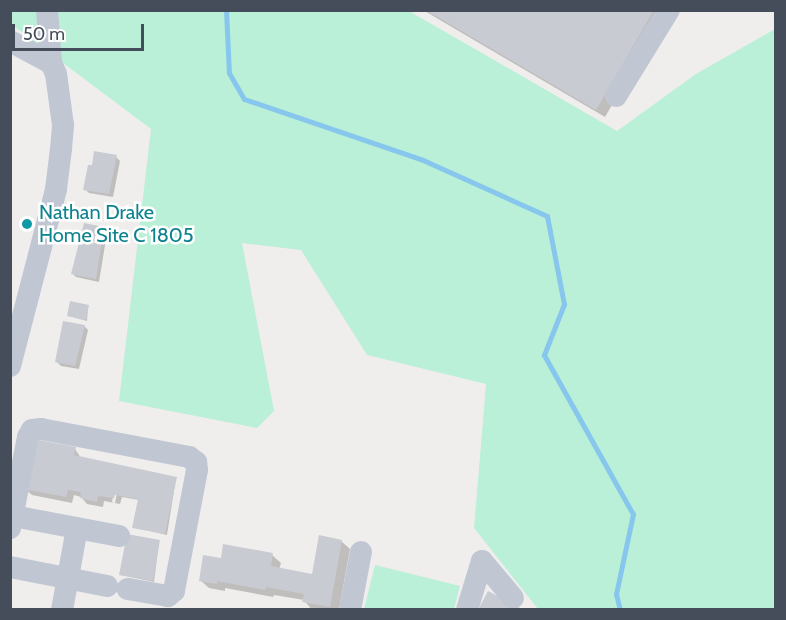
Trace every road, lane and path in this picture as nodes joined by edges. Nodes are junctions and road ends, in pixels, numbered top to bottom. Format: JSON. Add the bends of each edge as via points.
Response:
{"nodes":[{"id":1,"x":47,"y":10,"type":"edge"},
{"id":2,"x":669,"y":10,"type":"edge"},
{"id":3,"x":10,"y":41,"type":"edge"},
{"id":4,"x":51,"y":63,"type":"junction"},
{"id":5,"x":616,"y":96,"type":"dead end"},
{"id":6,"x":19,"y":302,"type":"edge"},
{"id":7,"x":10,"y":366,"type":"edge"},
{"id":8,"x":12,"y":522,"type":"edge"},
{"id":9,"x":77,"y":528,"type":"junction"},
{"id":10,"x":118,"y":536,"type":"dead end"},
{"id":11,"x":361,"y":552,"type":"dead end"},
{"id":12,"x":10,"y":567,"type":"edge"},
{"id":13,"x":68,"y":578,"type":"junction"},
{"id":14,"x":513,"y":598,"type":"dead end"},
{"id":15,"x":62,"y":609,"type":"edge"},
{"id":16,"x":350,"y":609,"type":"edge"},
{"id":17,"x":467,"y":609,"type":"edge"}],
"edges":[{"from":1,"to":4,"type":"street"},
{"from":2,"to":5,"type":"street"},
{"from":3,"to":4,"type":"street"},
{"from":4,"to":6,"type":"street","via":[[63,125],[56,189]]},
{"from":6,"to":7,"type":"street"},
{"from":8,"to":9,"type":"street"},
{"from":8,"to":13,"type":"street","via":[[28,437],[36,429],[193,459],[197,470],[174,591],[168,596]]},
{"from":9,"to":10,"type":"street"},
{"from":9,"to":13,"type":"street"},
{"from":11,"to":16,"type":"street"},
{"from":12,"to":13,"type":"street"},
{"from":13,"to":15,"type":"street"},
{"from":14,"to":17,"type":"street","via":[[482,561]]}]}
